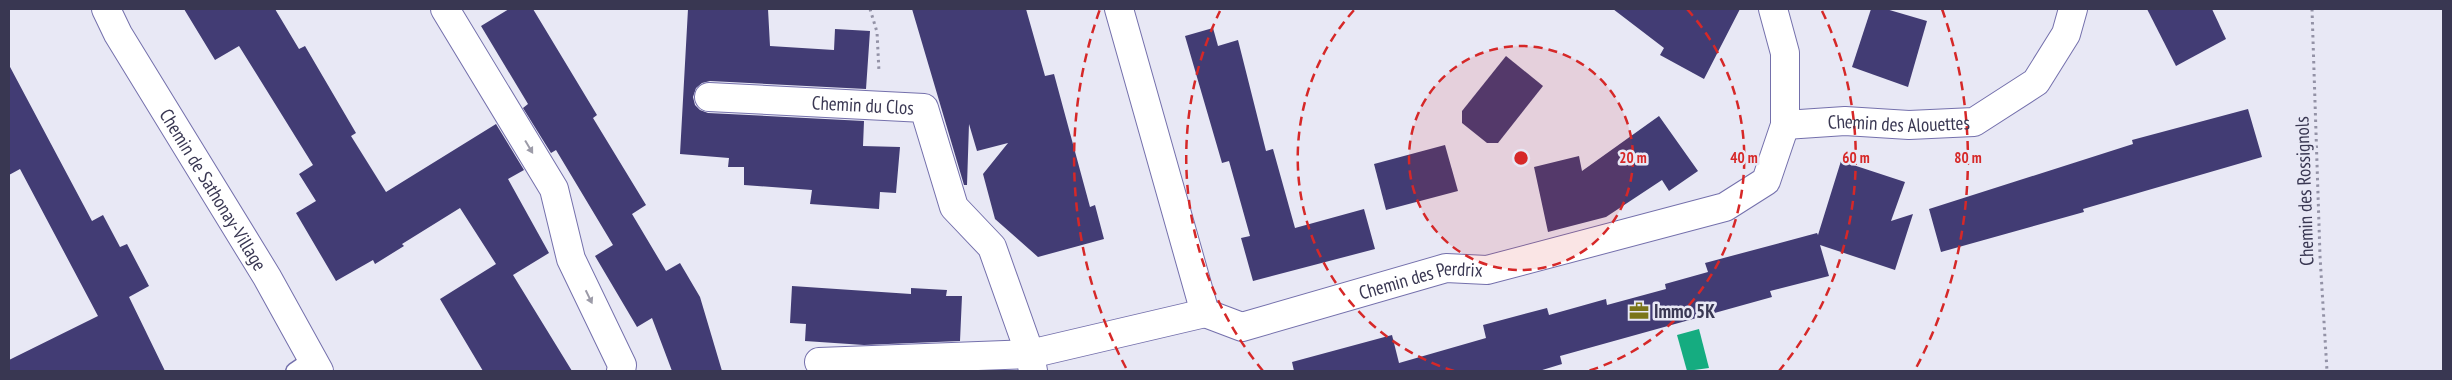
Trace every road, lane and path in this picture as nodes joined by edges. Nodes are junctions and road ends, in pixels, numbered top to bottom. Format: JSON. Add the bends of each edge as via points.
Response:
{"nodes":[{"id":1,"x":106,"y":9,"type":"edge"},
{"id":2,"x":445,"y":9,"type":"edge"},
{"id":3,"x":870,"y":9,"type":"edge"},
{"id":4,"x":1119,"y":9,"type":"edge"},
{"id":5,"x":1773,"y":9,"type":"edge"},
{"id":6,"x":2073,"y":9,"type":"edge"},
{"id":7,"x":2312,"y":9,"type":"edge"},
{"id":8,"x":709,"y":97,"type":"dead end"},
{"id":9,"x":881,"y":105,"type":"junction"},
{"id":10,"x":1786,"y":125,"type":"junction"},
{"id":11,"x":1205,"y":313,"type":"junction"},
{"id":12,"x":819,"y":362,"type":"dead end"},
{"id":13,"x":1032,"y":363,"type":"edge"},
{"id":14,"x":309,"y":367,"type":"edge"},
{"id":15,"x":621,"y":371,"type":"edge"},
{"id":16,"x":2327,"y":371,"type":"edge"}],
"edges":[{"from":1,"to":14,"type":"street","name":"Chemin de Sathonay-Village","via":[[118,34],[267,277]]},
{"from":2,"to":15,"type":"street","one_way":true,"via":[[554,189],[571,259],[622,365]]},
{"from":3,"to":9,"type":"path","via":[[877,32]]},
{"from":4,"to":11,"type":"street"},
{"from":5,"to":10,"type":"street","name":"Chemin des Perdrix","via":[[1786,53]]},
{"from":6,"to":10,"type":"street","name":"Chemin des Alouettes","via":[[2066,34],[2036,82],[1974,122],[1909,125],[1845,121]]},
{"from":7,"to":16,"type":"path","name":"Chemin des Rossignols"},
{"from":8,"to":9,"type":"street","name":"Chemin du Clos"},
{"from":9,"to":13,"type":"street","name":"Chemin du Clos","via":[[924,108],[954,207],[992,247]]},
{"from":10,"to":11,"type":"street","name":"Chemin des Perdrix","via":[[1766,181],[1725,207],[1487,270],[1446,268],[1242,327]]},
{"from":11,"to":13,"type":"street"},
{"from":12,"to":13,"type":"street"}]}
